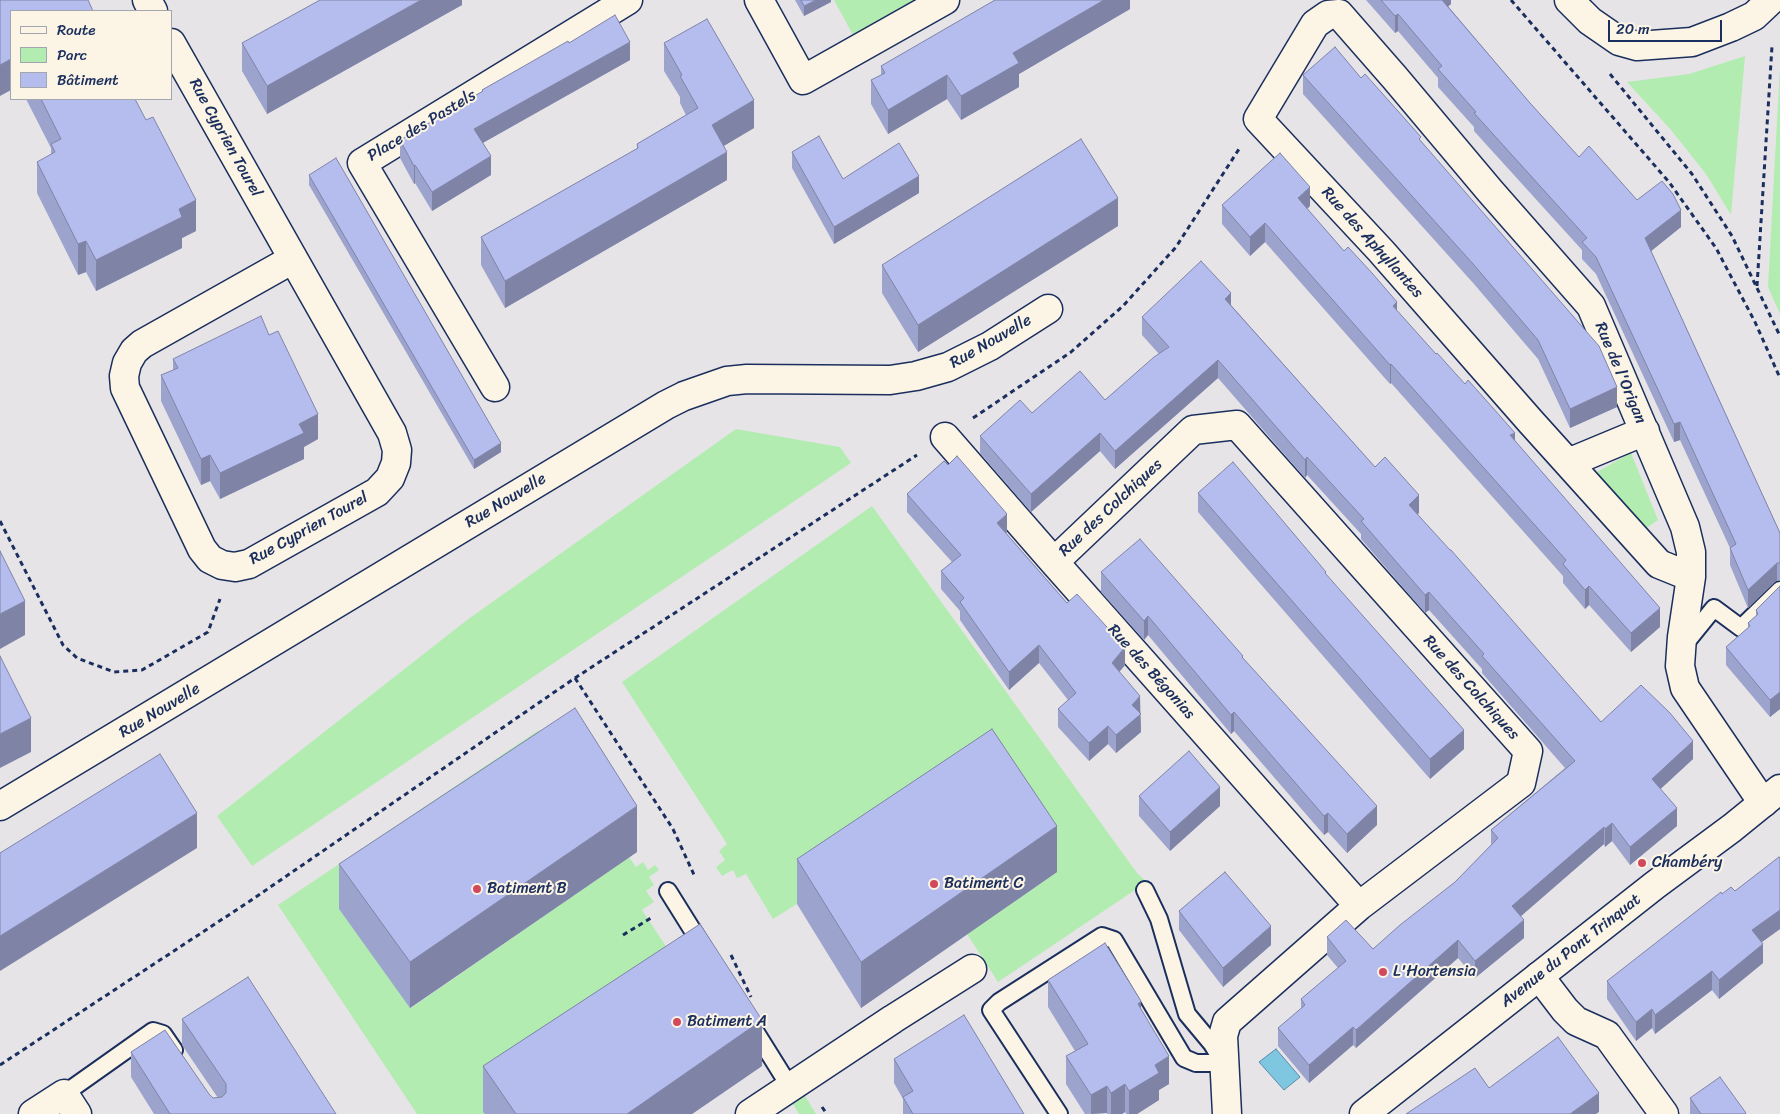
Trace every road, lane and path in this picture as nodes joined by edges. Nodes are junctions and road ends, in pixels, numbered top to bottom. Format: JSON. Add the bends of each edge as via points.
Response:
{"nodes":[{"id":1,"x":627,"y":0,"type":"edge"},
{"id":2,"x":758,"y":0,"type":"edge"},
{"id":3,"x":944,"y":0,"type":"edge"},
{"id":4,"x":1511,"y":0,"type":"edge"},
{"id":5,"x":1569,"y":0,"type":"edge"},
{"id":6,"x":1771,"y":0,"type":"edge"},
{"id":7,"x":172,"y":45,"type":"edge"},
{"id":8,"x":1772,"y":45,"type":"dead end"},
{"id":9,"x":1605,"y":68,"type":"dead end"},
{"id":10,"x":1258,"y":119,"type":"junction"},
{"id":11,"x":293,"y":259,"type":"junction"},
{"id":12,"x":1758,"y":287,"type":"junction"},
{"id":13,"x":1048,"y":309,"type":"dead end"},
{"id":14,"x":1780,"y":336,"type":"edge"},
{"id":15,"x":1780,"y":378,"type":"edge"},
{"id":16,"x":494,"y":387,"type":"dead end"},
{"id":17,"x":1646,"y":431,"type":"junction"},
{"id":18,"x":945,"y":437,"type":"junction"},
{"id":19,"x":1568,"y":463,"type":"junction"},
{"id":20,"x":0,"y":521,"type":"edge"},
{"id":21,"x":1054,"y":562,"type":"junction"},
{"id":22,"x":222,"y":565,"type":"junction"},
{"id":23,"x":1691,"y":577,"type":"junction"},
{"id":24,"x":1780,"y":590,"type":"edge"},
{"id":25,"x":1681,"y":649,"type":"junction"},
{"id":26,"x":1771,"y":796,"type":"edge"},
{"id":27,"x":0,"y":806,"type":"edge"},
{"id":28,"x":1145,"y":890,"type":"dead end"},
{"id":29,"x":668,"y":892,"type":"dead end"},
{"id":30,"x":1359,"y":906,"type":"junction"},
{"id":31,"x":648,"y":920,"type":"dead end"},
{"id":32,"x":623,"y":935,"type":"dead end"},
{"id":33,"x":712,"y":961,"type":"edge"},
{"id":34,"x":972,"y":969,"type":"dead end"},
{"id":35,"x":1539,"y":976,"type":"junction"},
{"id":36,"x":743,"y":1012,"type":"edge"},
{"id":37,"x":1224,"y":1063,"type":"junction"},
{"id":38,"x":0,"y":1065,"type":"edge"},
{"id":39,"x":184,"y":1066,"type":"edge"},
{"id":40,"x":70,"y":1104,"type":"edge"},
{"id":41,"x":782,"y":1104,"type":"edge"},
{"id":42,"x":33,"y":1114,"type":"edge"},
{"id":43,"x":750,"y":1114,"type":"edge"},
{"id":44,"x":1059,"y":1114,"type":"edge"},
{"id":45,"x":1227,"y":1114,"type":"edge"},
{"id":46,"x":1364,"y":1114,"type":"edge"},
{"id":47,"x":1664,"y":1114,"type":"edge"}],
"edges":[{"from":1,"to":16,"type":"street","name":"Place des Pastels","via":[[362,162]]},
{"from":2,"to":3,"type":"street","via":[[803,80]]},
{"from":4,"to":15,"type":"path","via":[[1669,182],[1716,248]]},
{"from":5,"to":6,"type":"street","via":[[1590,21],[1619,41],[1637,46],[1692,42],[1754,16]]},
{"from":7,"to":11,"type":"street","name":"Rue Cyprien Tourel"},
{"from":8,"to":12,"type":"path"},
{"from":9,"to":12,"type":"path","via":[[1692,174],[1732,236]]},
{"from":10,"to":17,"type":"street","name":"Rue de l'Origan","via":[[1315,24],[1328,15],[1339,14],[1591,306]]},
{"from":10,"to":18,"type":"path","via":[[1176,247],[1123,306],[1071,352]]},
{"from":10,"to":19,"type":"street","name":"Rue des Aphyllantes","via":[[1381,251]]},
{"from":11,"to":22,"type":"street","via":[[142,344],[126,363],[125,388],[202,549],[210,559]]},
{"from":11,"to":22,"type":"street","name":"Rue Cyprien Tourel","via":[[392,433],[397,450],[396,463],[390,478],[377,492],[249,564]]},
{"from":12,"to":14,"type":"path"},
{"from":13,"to":27,"type":"street","name":"Rue Nouvelle","via":[[990,346],[948,367],[916,376],[890,380],[747,379],[727,381],[684,396]]},
{"from":17,"to":19,"type":"street"},
{"from":17,"to":23,"type":"street","name":"Rue de l'Origan","via":[[1685,527],[1691,552]]},
{"from":18,"to":21,"type":"street","name":"Rue des Bégonias"},
{"from":18,"to":38,"type":"path","via":[[575,678],[250,901]]},
{"from":19,"to":23,"type":"street","name":"Rue des Aphyllantes","via":[[1659,564]]},
{"from":20,"to":22,"type":"path","via":[[63,645],[77,658],[114,672],[142,670],[208,632],[220,600]]},
{"from":21,"to":30,"type":"street","name":"Rue des Bégonias"},
{"from":21,"to":30,"type":"street","name":"Rue des Colchiques","via":[[1193,430],[1237,425],[1521,744],[1528,752],[1521,783]]},
{"from":23,"to":25,"type":"street","name":"Rue de l'Origan"},
{"from":24,"to":25,"type":"lane","via":[[1741,628],[1714,608]]},
{"from":25,"to":26,"type":"street","name":"Rue de l'Origan","via":[[1680,666],[1685,688]]},
{"from":26,"to":35,"type":"street","name":"Avenue du Pont Trinquat"},
{"from":28,"to":37,"type":"lane","via":[[1159,918],[1187,1014]]},
{"from":29,"to":33,"type":"lane"},
{"from":30,"to":37,"type":"street","name":"Rue des Colchiques","via":[[1227,1022],[1223,1036]]},
{"from":31,"to":32,"type":"path"},
{"from":34,"to":41,"type":"street"},
{"from":35,"to":46,"type":"street","name":"Avenue du Pont Trinquat"},
{"from":35,"to":47,"type":"street","via":[[1576,1021],[1607,1035]]},
{"from":36,"to":41,"type":"lane"},
{"from":37,"to":44,"type":"lane","via":[[1196,1063],[1184,1058],[1114,940],[1102,936],[991,1010]]},
{"from":37,"to":45,"type":"street","name":"Rue des Colchiques"},
{"from":39,"to":40,"type":"lane","via":[[163,1034],[153,1031]]},
{"from":40,"to":42,"type":"street"},
{"from":41,"to":43,"type":"street"}]}
